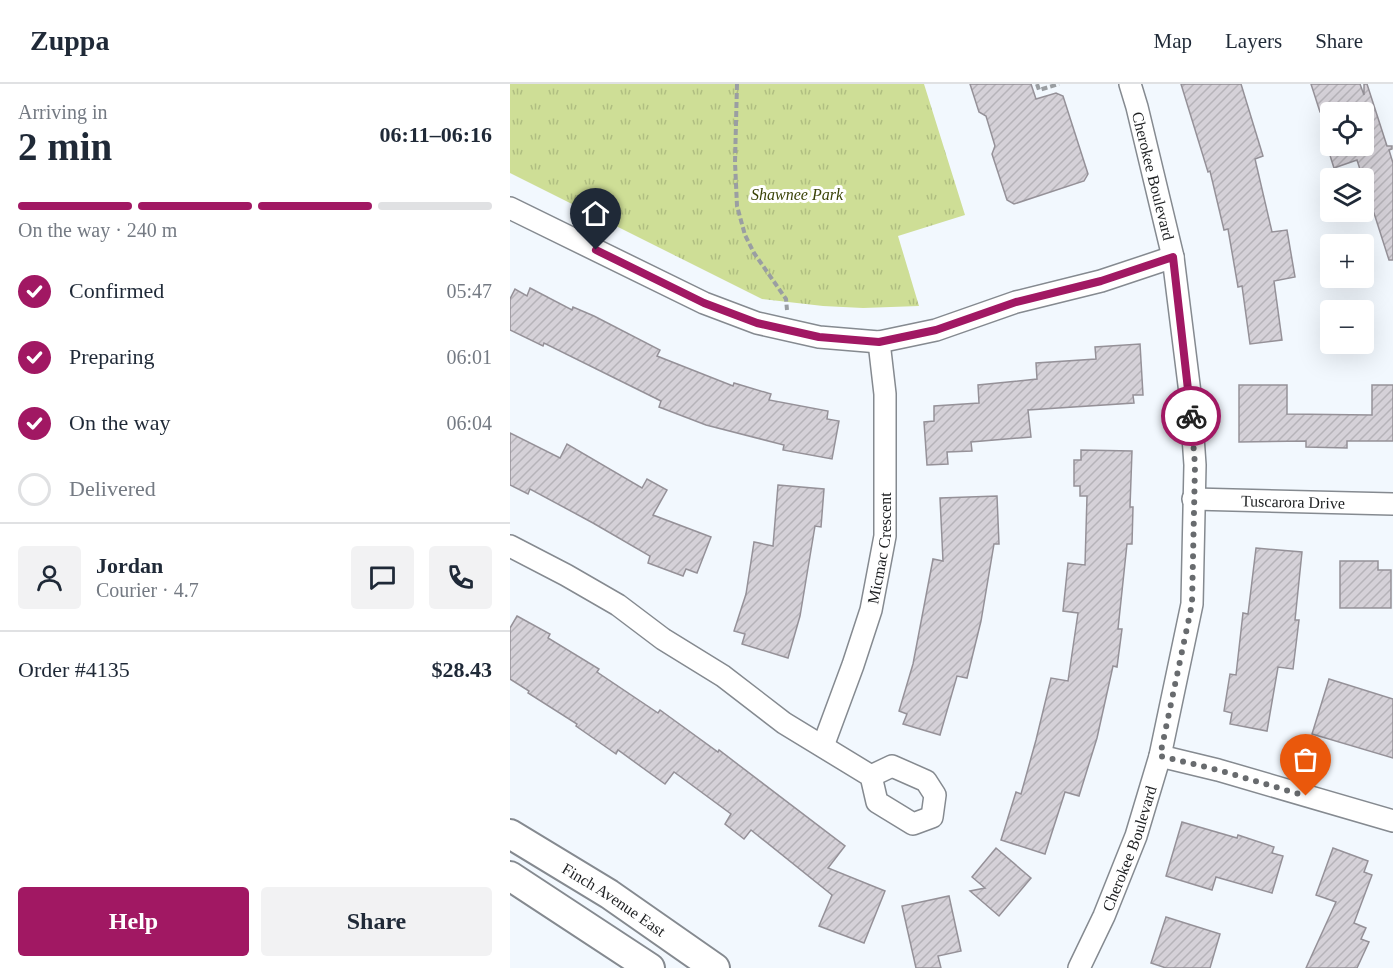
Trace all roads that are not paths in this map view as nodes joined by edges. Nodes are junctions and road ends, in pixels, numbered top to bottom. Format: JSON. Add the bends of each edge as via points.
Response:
{"nodes":[{"id":1,"x":1130,"y":84,"type":"edge"},
{"id":2,"x":510,"y":208,"type":"edge"},
{"id":3,"x":1173,"y":257,"type":"junction"},
{"id":4,"x":879,"y":342,"type":"junction"},
{"id":5,"x":1193,"y":499,"type":"junction"},
{"id":6,"x":1393,"y":504,"type":"edge"},
{"id":7,"x":510,"y":546,"type":"edge"},
{"id":8,"x":823,"y":746,"type":"junction"},
{"id":9,"x":1160,"y":756,"type":"junction"},
{"id":10,"x":871,"y":776,"type":"dead end"},
{"id":11,"x":1393,"y":822,"type":"edge"},
{"id":12,"x":510,"y":834,"type":"edge"},
{"id":13,"x":510,"y":876,"type":"edge"},
{"id":14,"x":650,"y":968,"type":"edge"},
{"id":15,"x":715,"y":968,"type":"edge"},
{"id":16,"x":1079,"y":968,"type":"edge"}],
"edges":[{"from":1,"to":3,"type":"street","name":"Cherokee Boulevard"},
{"from":2,"to":4,"type":"street","via":[[704,303],[757,323],[819,337]]},
{"from":3,"to":4,"type":"street","via":[[1101,281],[1016,302],[936,330]]},
{"from":3,"to":5,"type":"street","name":"Cherokee Boulevard","via":[[1190,393]]},
{"from":4,"to":8,"type":"street","name":"Micmac Crescent","via":[[885,394],[885,536],[871,610]]},
{"from":5,"to":6,"type":"street","name":"Tuscarora Drive"},
{"from":5,"to":9,"type":"street","name":"Cherokee Boulevard","via":[[1192,604]]},
{"from":7,"to":8,"type":"street","via":[[618,605],[784,723]]},
{"from":8,"to":10,"type":"street"},
{"from":9,"to":11,"type":"street"},
{"from":9,"to":16,"type":"street","name":"Cherokee Boulevard","via":[[1136,836]]},
{"from":12,"to":15,"type":"main road","name":"Finch Avenue East","via":[[609,894]]},
{"from":13,"to":14,"type":"main road"}]}
